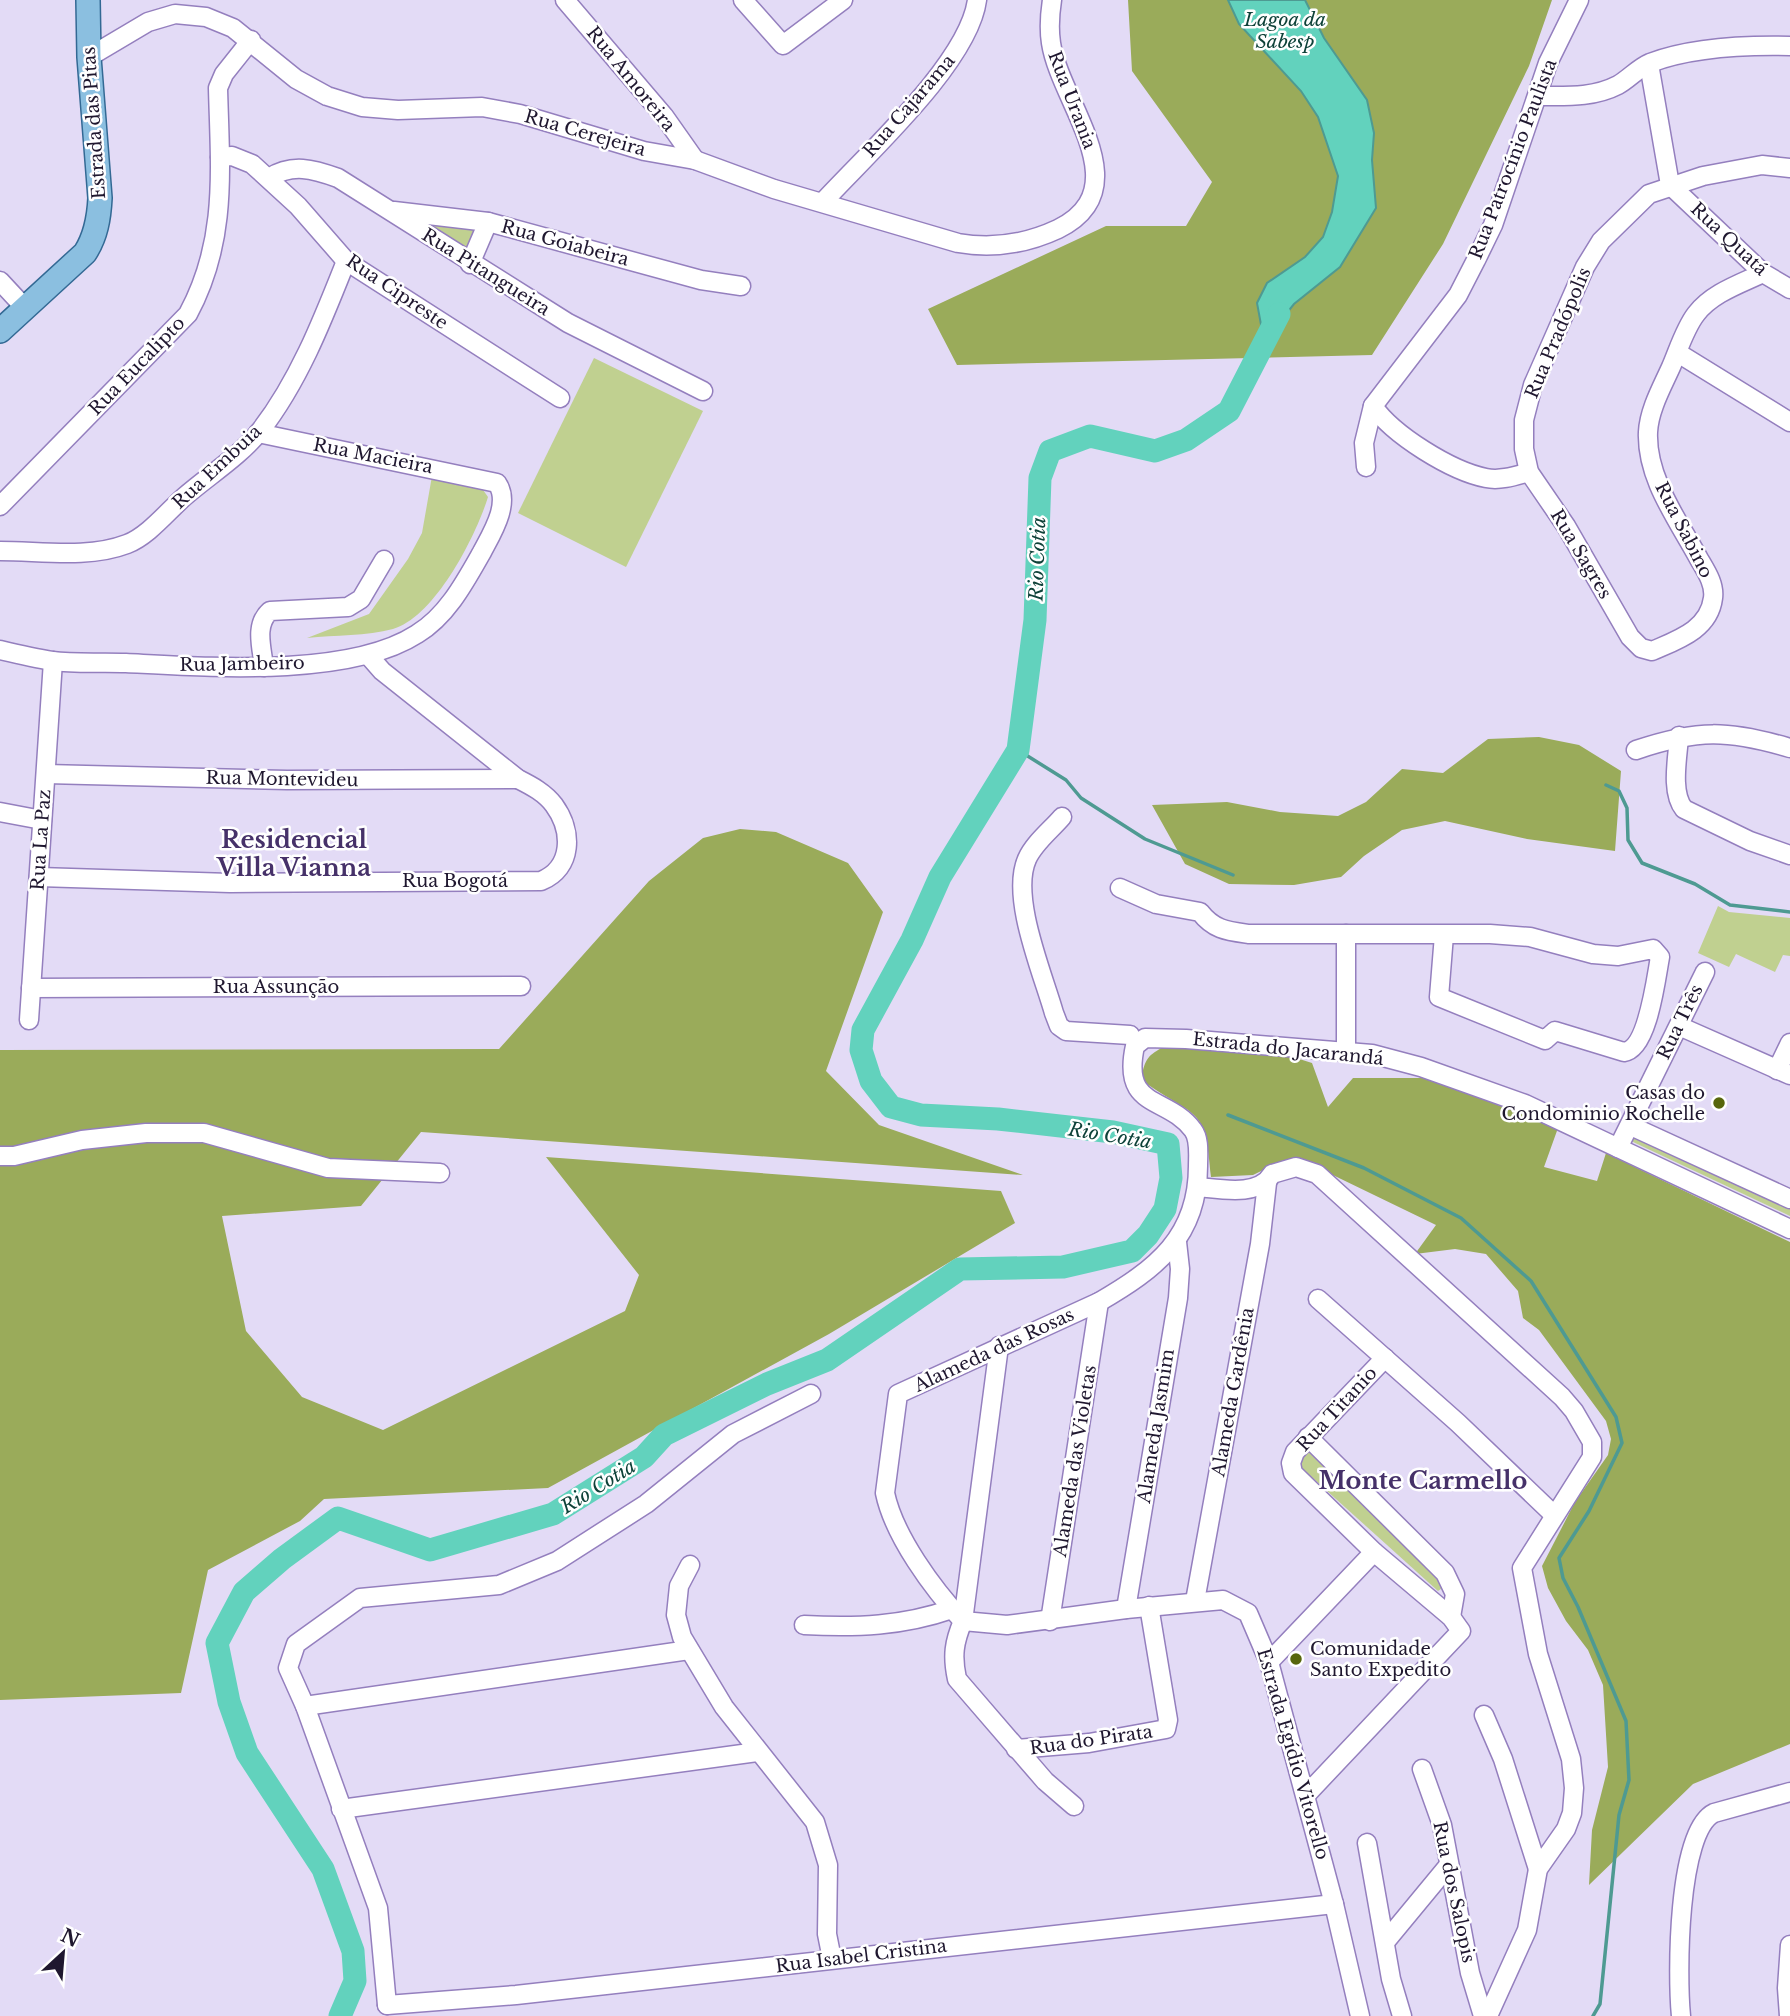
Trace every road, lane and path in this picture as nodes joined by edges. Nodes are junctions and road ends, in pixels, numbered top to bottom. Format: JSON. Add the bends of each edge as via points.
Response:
{"nodes":[{"id":1,"x":89,"y":0,"type":"edge"},
{"id":2,"x":565,"y":0,"type":"edge"},
{"id":3,"x":743,"y":0,"type":"edge"},
{"id":4,"x":843,"y":0,"type":"edge"},
{"id":5,"x":977,"y":0,"type":"edge"},
{"id":6,"x":1052,"y":0,"type":"edge"},
{"id":7,"x":1579,"y":0,"type":"edge"},
{"id":8,"x":251,"y":40,"type":"junction"},
{"id":9,"x":1790,"y":46,"type":"edge"},
{"id":10,"x":89,"y":57,"type":"junction"},
{"id":11,"x":1649,"y":64,"type":"junction"},
{"id":12,"x":1538,"y":96,"type":"junction"},
{"id":13,"x":219,"y":125,"type":"junction"},
{"id":14,"x":220,"y":157,"type":"junction"},
{"id":15,"x":695,"y":160,"type":"junction"},
{"id":16,"x":252,"y":164,"type":"junction"},
{"id":17,"x":1790,"y":168,"type":"edge"},
{"id":18,"x":269,"y":178,"type":"junction"},
{"id":19,"x":1670,"y":185,"type":"junction"},
{"id":20,"x":1092,"y":198,"type":"joint"},
{"id":21,"x":823,"y":202,"type":"junction"},
{"id":22,"x":388,"y":209,"type":"junction"},
{"id":23,"x":488,"y":222,"type":"junction"},
{"id":24,"x":346,"y":261,"type":"junction"},
{"id":25,"x":470,"y":264,"type":"junction"},
{"id":26,"x":1763,"y":273,"type":"junction"},
{"id":27,"x":0,"y":281,"type":"edge"},
{"id":28,"x":741,"y":286,"type":"dead end"},
{"id":29,"x":1790,"y":289,"type":"edge"},
{"id":30,"x":9,"y":319,"type":"edge"},
{"id":31,"x":1678,"y":352,"type":"junction"},
{"id":32,"x":703,"y":391,"type":"dead end"},
{"id":33,"x":561,"y":398,"type":"dead end"},
{"id":34,"x":1373,"y":406,"type":"junction"},
{"id":35,"x":1790,"y":422,"type":"edge"},
{"id":36,"x":258,"y":433,"type":"junction"},
{"id":37,"x":1366,"y":467,"type":"dead end"},
{"id":38,"x":1528,"y":472,"type":"junction"},
{"id":39,"x":488,"y":479,"type":"joint"},
{"id":40,"x":0,"y":506,"type":"edge"},
{"id":41,"x":0,"y":551,"type":"edge"},
{"id":42,"x":384,"y":560,"type":"dead end"},
{"id":43,"x":1630,"y":637,"type":"joint"},
{"id":44,"x":0,"y":650,"type":"edge"},
{"id":45,"x":368,"y":655,"type":"junction"},
{"id":46,"x":53,"y":661,"type":"junction"},
{"id":47,"x":264,"y":667,"type":"junction"},
{"id":48,"x":1679,"y":736,"type":"junction"},
{"id":49,"x":1790,"y":748,"type":"edge"},
{"id":50,"x":1636,"y":750,"type":"dead end"},
{"id":51,"x":46,"y":774,"type":"junction"},
{"id":52,"x":518,"y":779,"type":"junction"},
{"id":53,"x":0,"y":812,"type":"edge"},
{"id":54,"x":1062,"y":817,"type":"dead end"},
{"id":55,"x":43,"y":820,"type":"junction"},
{"id":56,"x":1790,"y":855,"type":"edge"},
{"id":57,"x":39,"y":877,"type":"junction"},
{"id":58,"x":1120,"y":888,"type":"dead end"},
{"id":59,"x":1346,"y":934,"type":"junction"},
{"id":60,"x":1444,"y":935,"type":"junction"},
{"id":61,"x":1705,"y":972,"type":"dead end"},
{"id":62,"x":521,"y":986,"type":"dead end"},
{"id":63,"x":31,"y":988,"type":"junction"},
{"id":64,"x":29,"y":1020,"type":"dead end"},
{"id":65,"x":1679,"y":1026,"type":"junction"},
{"id":66,"x":1130,"y":1035,"type":"dead end"},
{"id":67,"x":1790,"y":1043,"type":"edge"},
{"id":68,"x":1346,"y":1052,"type":"junction"},
{"id":69,"x":1784,"y":1073,"type":"edge"},
{"id":70,"x":1631,"y":1126,"type":"junction"},
{"id":71,"x":1618,"y":1148,"type":"junction"},
{"id":72,"x":0,"y":1156,"type":"edge"},
{"id":73,"x":440,"y":1173,"type":"dead end"},
{"id":74,"x":1267,"y":1183,"type":"junction"},
{"id":75,"x":1198,"y":1187,"type":"junction"},
{"id":76,"x":1790,"y":1199,"type":"edge"},
{"id":77,"x":1790,"y":1229,"type":"edge"},
{"id":78,"x":1177,"y":1242,"type":"junction"},
{"id":79,"x":1318,"y":1299,"type":"dead end"},
{"id":80,"x":1099,"y":1302,"type":"junction"},
{"id":81,"x":999,"y":1346,"type":"junction"},
{"id":82,"x":1385,"y":1358,"type":"junction"},
{"id":83,"x":811,"y":1394,"type":"dead end"},
{"id":84,"x":1308,"y":1437,"type":"junction"},
{"id":85,"x":1553,"y":1514,"type":"junction"},
{"id":86,"x":1374,"y":1552,"type":"junction"},
{"id":87,"x":690,"y":1565,"type":"dead end"},
{"id":88,"x":1195,"y":1601,"type":"junction"},
{"id":89,"x":1149,"y":1606,"type":"junction"},
{"id":90,"x":1126,"y":1609,"type":"junction"},
{"id":91,"x":958,"y":1615,"type":"junction"},
{"id":92,"x":1050,"y":1621,"type":"junction"},
{"id":93,"x":1456,"y":1624,"type":"junction"},
{"id":94,"x":804,"y":1625,"type":"dead end"},
{"id":95,"x":689,"y":1650,"type":"junction"},
{"id":96,"x":1269,"y":1662,"type":"junction"},
{"id":97,"x":305,"y":1706,"type":"junction"},
{"id":98,"x":1484,"y":1715,"type":"dead end"},
{"id":99,"x":1016,"y":1749,"type":"junction"},
{"id":100,"x":757,"y":1752,"type":"junction"},
{"id":101,"x":1422,"y":1769,"type":"dead end"},
{"id":102,"x":1790,"y":1792,"type":"edge"},
{"id":103,"x":1306,"y":1795,"type":"junction"},
{"id":104,"x":1074,"y":1806,"type":"dead end"},
{"id":105,"x":341,"y":1809,"type":"junction"},
{"id":106,"x":1367,"y":1843,"type":"dead end"},
{"id":107,"x":1448,"y":1866,"type":"junction"},
{"id":108,"x":1538,"y":1869,"type":"junction"},
{"id":109,"x":1334,"y":1904,"type":"junction"},
{"id":110,"x":1385,"y":1941,"type":"junction"},
{"id":111,"x":1790,"y":1945,"type":"edge"},
{"id":112,"x":832,"y":1959,"type":"junction"},
{"id":113,"x":382,"y":2010,"type":"edge"},
{"id":114,"x":1360,"y":2016,"type":"edge"},
{"id":115,"x":1402,"y":2016,"type":"edge"},
{"id":116,"x":1485,"y":2016,"type":"edge"},
{"id":117,"x":1681,"y":2016,"type":"edge"},
{"id":118,"x":1789,"y":2016,"type":"edge"}],
"edges":[{"from":1,"to":10,"type":"main road","name":"Estrada das Pitas"},
{"from":2,"to":15,"type":"street","name":"Rua Amoreira","via":[[664,116]]},
{"from":3,"to":4,"type":"street","via":[[783,45]]},
{"from":5,"to":21,"type":"street","name":"Rua Cajarama","via":[[969,31],[951,62]]},
{"from":6,"to":20,"type":"street","name":"Rua Urania","via":[[1051,43],[1097,174]]},
{"from":7,"to":12,"type":"street","name":"Rua Patrocínio Paulista","via":[[1548,63]]},
{"from":8,"to":10,"type":"street","name":"Rua Cerejeira","via":[[206,17],[175,14],[126,32]]},
{"from":8,"to":13,"type":"street","name":"Rua Eucalipto","via":[[218,89]]},
{"from":8,"to":15,"type":"street","name":"Rua Cerejeira","via":[[296,79],[327,96],[362,107],[482,107],[644,151]]},
{"from":9,"to":11,"type":"street","via":[[1739,47]]},
{"from":10,"to":30,"type":"main road","name":"Estrada das Pitas","via":[[99,219],[85,253]]},
{"from":11,"to":12,"type":"street","via":[[1599,93]]},
{"from":11,"to":19,"type":"street"},
{"from":12,"to":34,"type":"street","name":"Rua Patrocínio Paulista","via":[[1493,225],[1464,284]]},
{"from":13,"to":14,"type":"street","name":"Rua Eucalipto"},
{"from":13,"to":16,"type":"street","name":"Rua Cipreste"},
{"from":14,"to":16,"type":"street","name":"Rua Cipreste","via":[[232,156]]},
{"from":14,"to":40,"type":"street","name":"Rua Eucalipto","via":[[218,229],[212,261],[188,314]]},
{"from":15,"to":21,"type":"street","name":"Rua Cerejeira","via":[[774,190]]},
{"from":16,"to":18,"type":"street","name":"Rua Cipreste"},
{"from":17,"to":19,"type":"street","name":"Rua Pradópolis","via":[[1762,165]]},
{"from":18,"to":22,"type":"street","name":"Rua Pitangueira","via":[[300,168],[320,172]]},
{"from":18,"to":24,"type":"street","name":"Rua Cipreste"},
{"from":19,"to":26,"type":"street","name":"Rua Quatá"},
{"from":19,"to":38,"type":"street","name":"Rua Pradópolis","via":[[1634,207],[1601,241],[1579,278],[1524,420]]},
{"from":20,"to":21,"type":"street","name":"Rua Cerejeira","via":[[1063,226],[1042,236],[984,247]]},
{"from":22,"to":23,"type":"street","name":"Rua Goiabeira"},
{"from":22,"to":25,"type":"street","name":"Rua Pitangueira"},
{"from":23,"to":25,"type":"street"},
{"from":23,"to":28,"type":"street","name":"Rua Goiabeira","via":[[701,281]]},
{"from":24,"to":33,"type":"street","name":"Rua Cipreste"},
{"from":24,"to":36,"type":"street","name":"Rua Embuia","via":[[319,327]]},
{"from":25,"to":32,"type":"street","name":"Rua Pitangueira","via":[[568,323]]},
{"from":26,"to":29,"type":"street","name":"Rua Quatá"},
{"from":26,"to":31,"type":"street","name":"Rua Sabino","via":[[1716,295],[1695,315]]},
{"from":27,"to":30,"type":"street"},
{"from":31,"to":35,"type":"street"},
{"from":31,"to":43,"type":"street","name":"Rua Sabino","via":[[1655,401],[1648,430],[1650,456],[1714,596],[1700,625],[1685,636],[1652,651]]},
{"from":34,"to":37,"type":"street","via":[[1364,443]]},
{"from":34,"to":38,"type":"street","via":[[1403,435],[1470,473],[1488,479]]},
{"from":36,"to":39,"type":"street","name":"Rua Macieira"},
{"from":36,"to":41,"type":"street","name":"Rua Embuia","via":[[130,543],[85,552]]},
{"from":38,"to":43,"type":"street","name":"Rua Sagres","via":[[1566,526]]},
{"from":39,"to":45,"type":"street","name":"Rua Jambeiro","via":[[502,490],[502,504],[486,544],[458,592],[419,634]]},
{"from":42,"to":47,"type":"street","via":[[361,599],[348,607],[270,611],[260,631]]},
{"from":44,"to":46,"type":"street","name":"Rua Jambeiro"},
{"from":45,"to":47,"type":"street","name":"Rua Jambeiro"},
{"from":45,"to":52,"type":"street","name":"Rua Bogotá"},
{"from":46,"to":47,"type":"street","name":"Rua Jambeiro"},
{"from":46,"to":51,"type":"street","name":"Rua La Paz"},
{"from":48,"to":49,"type":"street","via":[[1733,734]]},
{"from":48,"to":50,"type":"street"},
{"from":48,"to":56,"type":"street","via":[[1677,783],[1684,809]]},
{"from":51,"to":52,"type":"street","name":"Rua Montevideu"},
{"from":51,"to":55,"type":"street","name":"Rua La Paz"},
{"from":52,"to":57,"type":"street","name":"Rua Bogotá","via":[[537,788],[554,806],[567,833],[562,866],[541,881],[230,883]]},
{"from":53,"to":55,"type":"street"},
{"from":54,"to":66,"type":"street","via":[[1033,848],[1023,877],[1025,910],[1054,1013],[1066,1031]]},
{"from":55,"to":57,"type":"street","name":"Rua La Paz"},
{"from":57,"to":63,"type":"street","name":"Rua La Paz"},
{"from":58,"to":59,"type":"street","via":[[1156,904],[1200,912],[1210,925],[1226,931]]},
{"from":59,"to":60,"type":"street"},
{"from":59,"to":68,"type":"street"},
{"from":60,"to":60,"type":"street","via":[[1439,997],[1545,1040],[1555,1031],[1624,1052],[1636,1045],[1651,1010],[1660,957],[1656,951],[1648,948],[1618,956],[1530,937]]},
{"from":61,"to":65,"type":"street","name":"Rua Três"},
{"from":62,"to":63,"type":"street","name":"Rua Assunção"},
{"from":63,"to":64,"type":"street","name":"Rua La Paz"},
{"from":65,"to":69,"type":"street"},
{"from":65,"to":70,"type":"street","name":"Rua Três"},
{"from":67,"to":69,"type":"street"},
{"from":68,"to":71,"type":"street","name":"Estrada do Jacarandá","via":[[1371,1054],[1479,1086]]},
{"from":68,"to":75,"type":"street","name":"Estrada do Jacarandá","via":[[1186,1039],[1145,1038],[1135,1046],[1132,1074],[1138,1089],[1195,1131]]},
{"from":70,"to":71,"type":"street","name":"Rua Três"},
{"from":70,"to":76,"type":"street"},
{"from":71,"to":77,"type":"street","name":"Estrada do Jacarandá"},
{"from":72,"to":73,"type":"street","via":[[108,1137],[204,1133],[328,1168]]},
{"from":74,"to":75,"type":"street","via":[[1235,1189]]},
{"from":74,"to":85,"type":"street","via":[[1283,1168],[1317,1174],[1574,1411],[1592,1442],[1592,1457]]},
{"from":74,"to":88,"type":"street","name":"Alameda Gardênia"},
{"from":75,"to":78,"type":"street","name":"Alameda das Rosas"},
{"from":78,"to":80,"type":"street","name":"Alameda das Rosas","via":[[1130,1284]]},
{"from":78,"to":90,"type":"street","name":"Alameda Jasmim","via":[[1178,1298]]},
{"from":79,"to":82,"type":"street","name":"Rua Titanio"},
{"from":80,"to":81,"type":"street","name":"Alameda das Rosas"},
{"from":80,"to":92,"type":"street","name":"Alameda das Violetas"},
{"from":81,"to":91,"type":"street"},
{"from":81,"to":91,"type":"street","name":"Alameda das Rosas","via":[[898,1394],[885,1493],[888,1508],[896,1527]]},
{"from":82,"to":84,"type":"street","name":"Rua Titanio"},
{"from":82,"to":85,"type":"street","name":"Rua Titanio"},
{"from":83,"to":97,"type":"street","via":[[733,1434],[646,1504],[557,1561],[499,1585],[360,1598],[296,1644],[288,1668]]},
{"from":84,"to":86,"type":"street","name":"Rua Titanio","via":[[1293,1456],[1293,1473]]},
{"from":84,"to":93,"type":"street","via":[[1446,1573],[1455,1594]]},
{"from":85,"to":108,"type":"street","via":[[1522,1568],[1538,1654],[1571,1759],[1574,1788],[1566,1829]]},
{"from":86,"to":93,"type":"street","name":"Rua Titanio"},
{"from":86,"to":96,"type":"street"},
{"from":87,"to":95,"type":"street","via":[[680,1586],[677,1615]]},
{"from":88,"to":89,"type":"street","name":"Estrada Egídio Vitorello"},
{"from":88,"to":96,"type":"street","name":"Estrada Egídio Vitorello","via":[[1223,1600],[1241,1607],[1255,1625]]},
{"from":89,"to":90,"type":"street","name":"Estrada Egídio Vitorello"},
{"from":89,"to":99,"type":"street","name":"Rua do Pirata","via":[[1166,1729],[1089,1743]]},
{"from":90,"to":92,"type":"street","name":"Estrada Egídio Vitorello"},
{"from":91,"to":92,"type":"street","name":"Estrada Egídio Vitorello","via":[[1007,1625]]},
{"from":91,"to":94,"type":"street","via":[[857,1628]]},
{"from":91,"to":99,"type":"street","via":[[953,1644],[957,1679]]},
{"from":93,"to":103,"type":"street"},
{"from":95,"to":97,"type":"street"},
{"from":95,"to":100,"type":"street"},
{"from":96,"to":103,"type":"street","name":"Estrada Egídio Vitorello"},
{"from":97,"to":105,"type":"street"},
{"from":98,"to":108,"type":"street"},
{"from":99,"to":104,"type":"street"},
{"from":100,"to":105,"type":"street"},
{"from":100,"to":112,"type":"street","via":[[816,1822],[823,1840]]},
{"from":101,"to":107,"type":"street","name":"Rua dos Salopis","via":[[1442,1825]]},
{"from":102,"to":117,"type":"street","via":[[1714,1813],[1696,1831],[1688,1865],[1679,1961]]},
{"from":103,"to":109,"type":"street","name":"Estrada Egídio Vitorello"},
{"from":105,"to":113,"type":"street","via":[[378,1908]]},
{"from":106,"to":110,"type":"street"},
{"from":107,"to":110,"type":"street"},
{"from":107,"to":116,"type":"street","name":"Rua dos Salopis","via":[[1470,1973]]},
{"from":108,"to":116,"type":"street","via":[[1527,1930]]},
{"from":109,"to":112,"type":"street","name":"Rua Isabel Cristina"},
{"from":109,"to":114,"type":"street","name":"Estrada Egídio Vitorello"},
{"from":110,"to":115,"type":"street"},
{"from":111,"to":118,"type":"street"},
{"from":112,"to":113,"type":"street","name":"Rua Isabel Cristina"}]}
